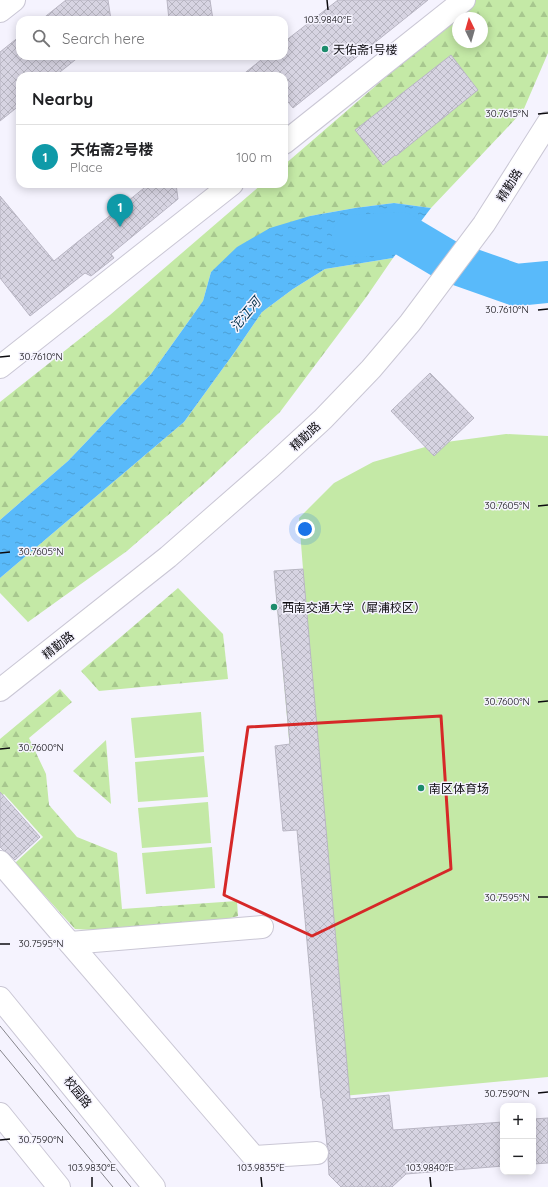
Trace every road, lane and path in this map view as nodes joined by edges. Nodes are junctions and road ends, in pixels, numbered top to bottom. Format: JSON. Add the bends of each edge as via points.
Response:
{"nodes":[{"id":1,"x":14,"y":0,"type":"edge"},
{"id":2,"x":464,"y":0,"type":"edge"},
{"id":3,"x":0,"y":11,"type":"edge"},
{"id":4,"x":548,"y":123,"type":"edge"},
{"id":5,"x":288,"y":139,"type":"edge"},
{"id":6,"x":227,"y":188,"type":"edge"},
{"id":7,"x":3,"y":359,"type":"edge"},
{"id":8,"x":0,"y":690,"type":"edge"},
{"id":9,"x":0,"y":862,"type":"edge"},
{"id":10,"x":262,"y":927,"type":"dead end"},
{"id":11,"x":70,"y":943,"type":"junction"},
{"id":12,"x":0,"y":998,"type":"edge"},
{"id":13,"x":0,"y":1114,"type":"edge"},
{"id":14,"x":317,"y":1153,"type":"dead end"},
{"id":15,"x":59,"y":1187,"type":"edge"},
{"id":16,"x":154,"y":1187,"type":"edge"}],
"edges":[{"from":1,"to":3,"type":"street"},
{"from":2,"to":5,"type":"street"},
{"from":4,"to":8,"type":"street","name":"精勤路","via":[[484,224],[410,323],[323,419],[168,557]]},
{"from":6,"to":7,"type":"street"},
{"from":9,"to":11,"type":"street"},
{"from":10,"to":11,"type":"street"},
{"from":11,"to":14,"type":"street","via":[[254,1157]]},
{"from":12,"to":16,"type":"street","name":"校园路"},
{"from":13,"to":15,"type":"street"}]}
